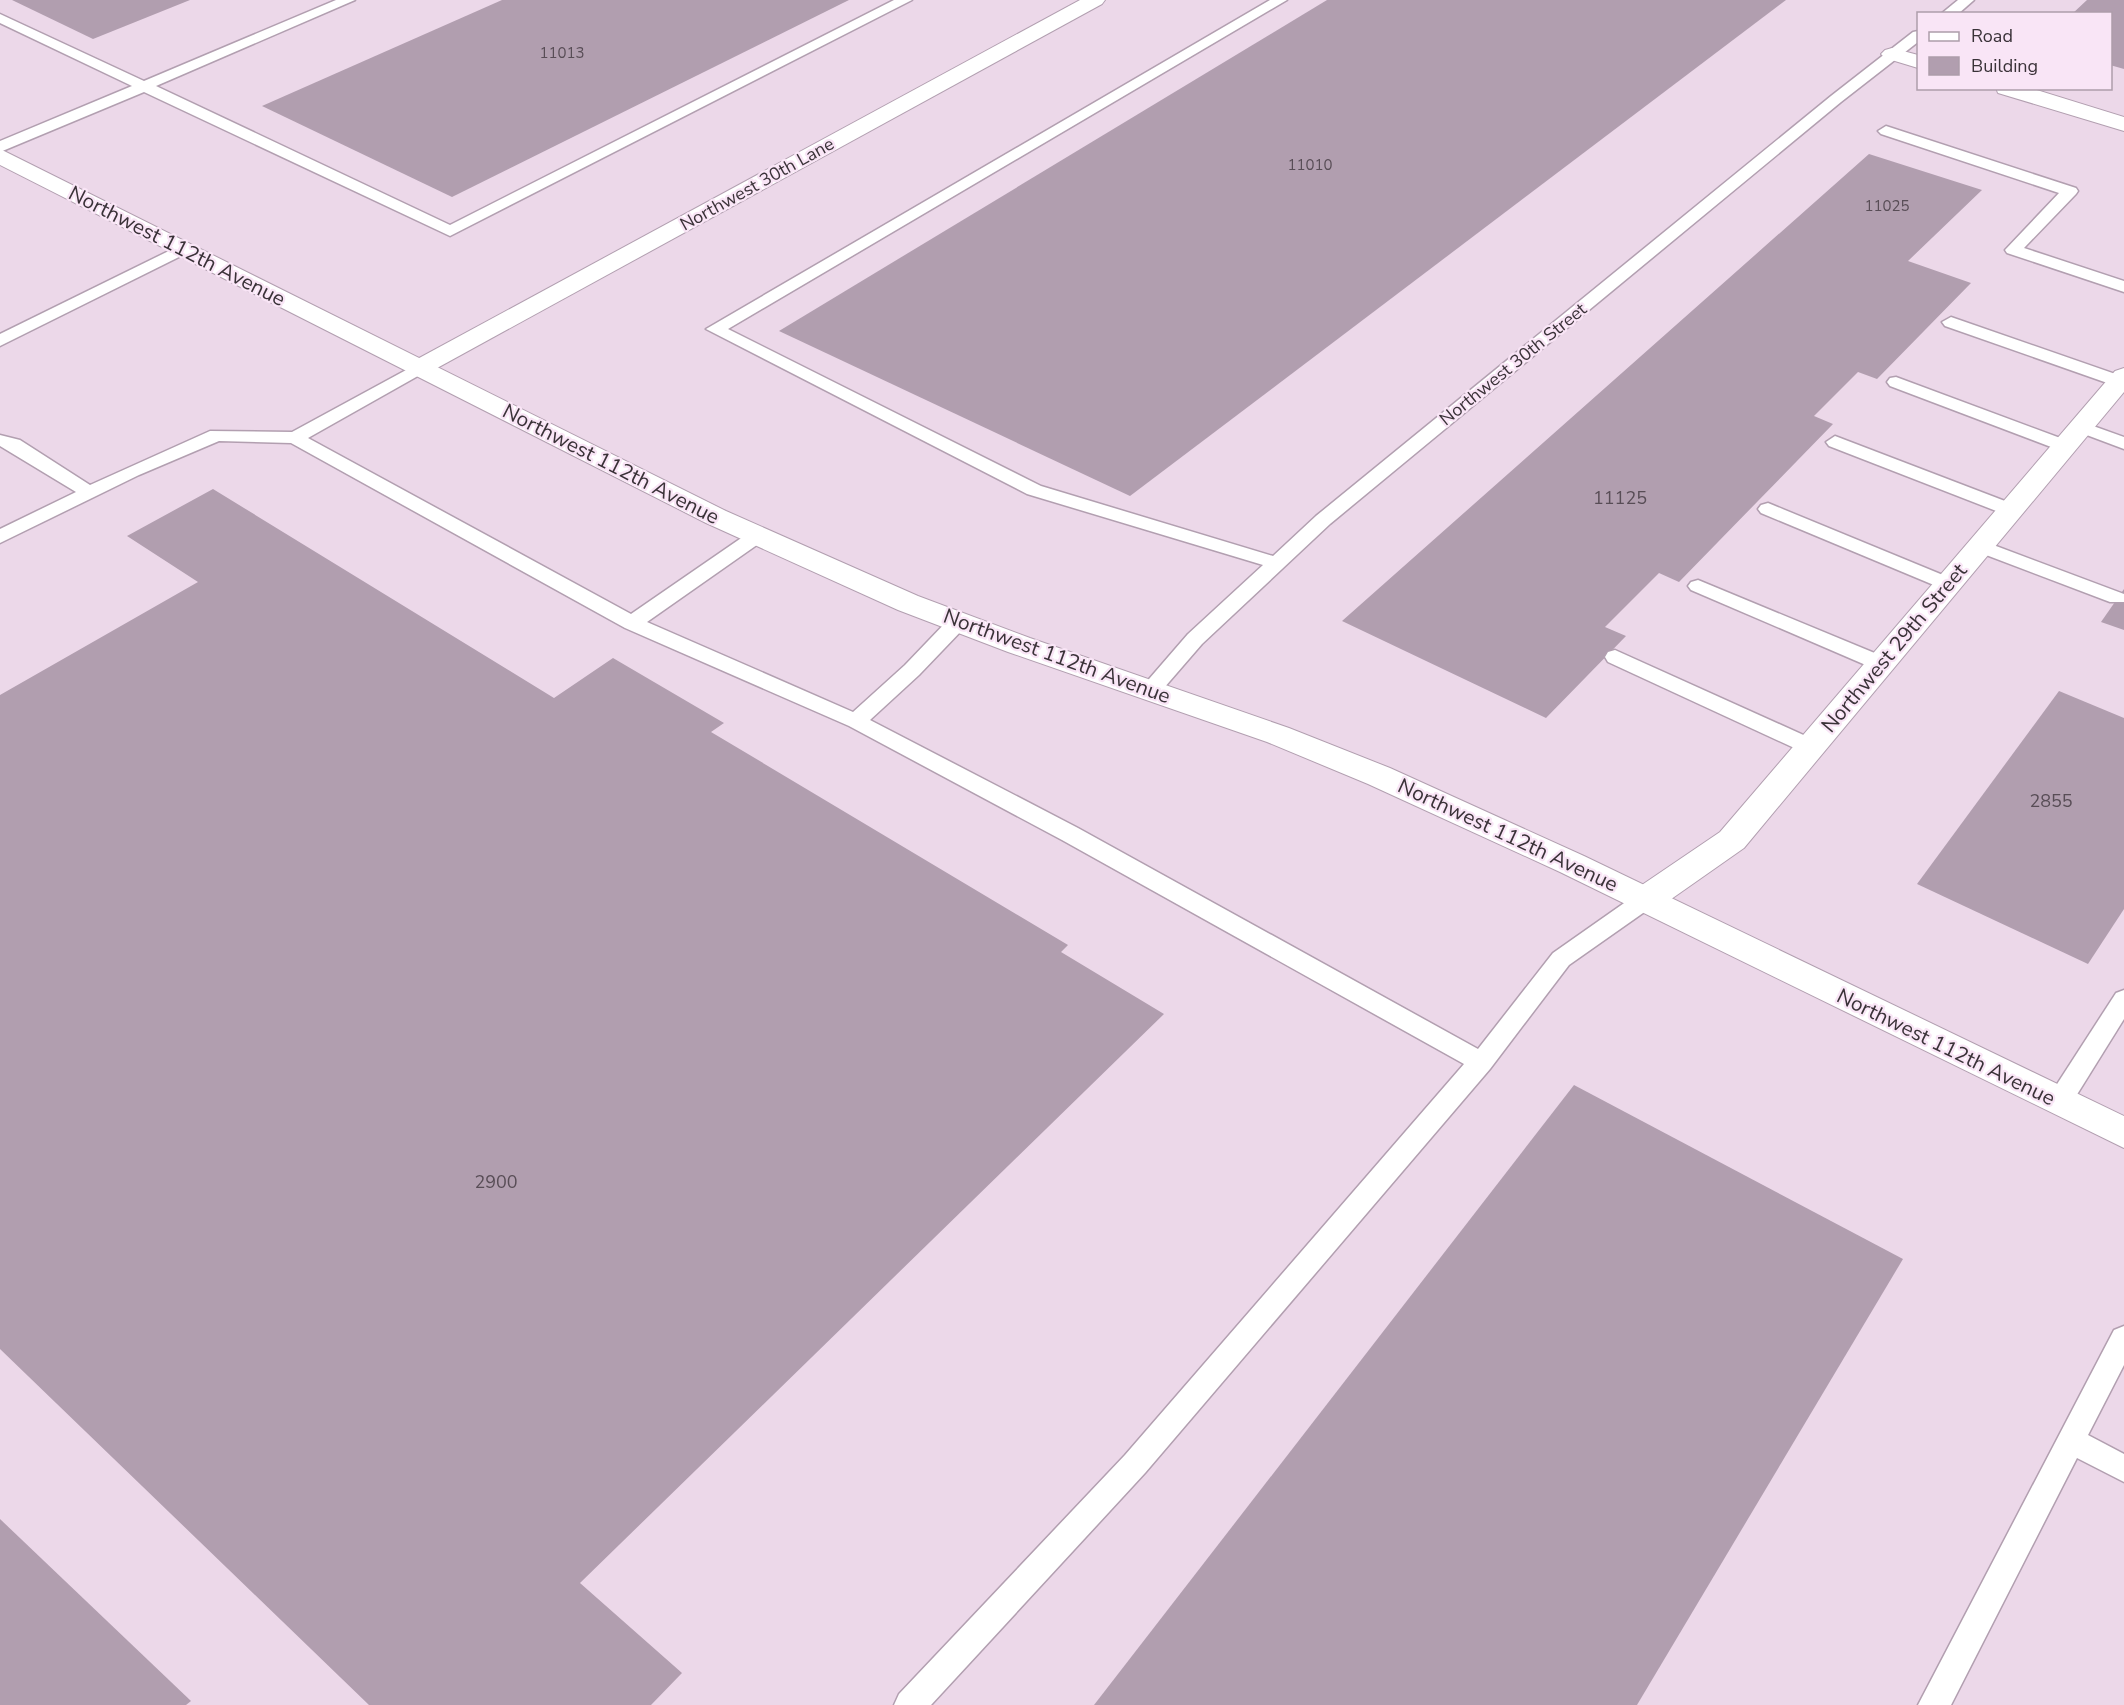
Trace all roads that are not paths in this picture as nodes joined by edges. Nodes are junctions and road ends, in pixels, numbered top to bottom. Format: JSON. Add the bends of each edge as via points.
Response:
{"nodes":[{"id":1,"x":348,"y":0,"type":"edge"},
{"id":2,"x":905,"y":0,"type":"edge"},
{"id":3,"x":1095,"y":0,"type":"edge"},
{"id":4,"x":1280,"y":0,"type":"edge"},
{"id":5,"x":1967,"y":0,"type":"edge"},
{"id":6,"x":1951,"y":12,"type":"edge"},
{"id":7,"x":0,"y":18,"type":"edge"},
{"id":8,"x":1917,"y":36,"type":"edge"},
{"id":9,"x":1892,"y":54,"type":"junction"},
{"id":10,"x":1917,"y":62,"type":"edge"},
{"id":11,"x":144,"y":86,"type":"junction"},
{"id":12,"x":2013,"y":90,"type":"edge"},
{"id":13,"x":2124,"y":124,"type":"edge"},
{"id":14,"x":1886,"y":130,"type":"dead end"},
{"id":15,"x":0,"y":147,"type":"edge"},
{"id":16,"x":0,"y":156,"type":"edge"},
{"id":17,"x":183,"y":249,"type":"junction"},
{"id":18,"x":2124,"y":287,"type":"edge"},
{"id":19,"x":1951,"y":322,"type":"dead end"},
{"id":20,"x":0,"y":341,"type":"edge"},
{"id":21,"x":419,"y":368,"type":"junction"},
{"id":22,"x":2122,"y":379,"type":"edge"},
{"id":23,"x":1896,"y":382,"type":"dead end"},
{"id":24,"x":2073,"y":437,"type":"junction"},
{"id":25,"x":295,"y":438,"type":"junction"},
{"id":26,"x":0,"y":440,"type":"edge"},
{"id":27,"x":1835,"y":442,"type":"dead end"},
{"id":28,"x":2124,"y":442,"type":"edge"},
{"id":29,"x":89,"y":492,"type":"junction"},
{"id":30,"x":1768,"y":509,"type":"dead end"},
{"id":31,"x":2011,"y":510,"type":"junction"},
{"id":32,"x":757,"y":536,"type":"junction"},
{"id":33,"x":0,"y":537,"type":"edge"},
{"id":34,"x":1980,"y":546,"type":"junction"},
{"id":35,"x":1276,"y":563,"type":"junction"},
{"id":36,"x":1948,"y":584,"type":"junction"},
{"id":37,"x":1698,"y":586,"type":"dead end"},
{"id":38,"x":2117,"y":598,"type":"dead end"},
{"id":39,"x":958,"y":622,"type":"junction"},
{"id":40,"x":632,"y":623,"type":"junction"},
{"id":41,"x":1614,"y":657,"type":"dead end"},
{"id":42,"x":1882,"y":664,"type":"junction"},
{"id":43,"x":1150,"y":691,"type":"junction"},
{"id":44,"x":856,"y":721,"type":"junction"},
{"id":45,"x":1811,"y":747,"type":"junction"},
{"id":46,"x":1645,"y":900,"type":"junction"},
{"id":47,"x":2124,"y":999,"type":"edge"},
{"id":48,"x":1481,"y":1062,"type":"junction"},
{"id":49,"x":2059,"y":1102,"type":"junction"},
{"id":50,"x":2124,"y":1133,"type":"edge"},
{"id":51,"x":2124,"y":1338,"type":"edge"},
{"id":52,"x":2071,"y":1440,"type":"junction"},
{"id":53,"x":2124,"y":1469,"type":"edge"},
{"id":54,"x":910,"y":1705,"type":"edge"},
{"id":55,"x":1934,"y":1705,"type":"edge"}],
"edges":[{"from":1,"to":11,"type":"lane"},
{"from":2,"to":11,"type":"lane","via":[[450,231]]},
{"from":3,"to":21,"type":"street","name":"Northwest 30th Lane"},
{"from":4,"to":35,"type":"lane","via":[[715,328],[1034,490]]},
{"from":5,"to":6,"type":"lane"},
{"from":7,"to":11,"type":"lane"},
{"from":8,"to":9,"type":"lane","name":"Northwest 30th Street"},
{"from":9,"to":10,"type":"street"},
{"from":9,"to":35,"type":"lane","name":"Northwest 30th Street","via":[[1323,520]]},
{"from":11,"to":15,"type":"lane"},
{"from":12,"to":13,"type":"street"},
{"from":14,"to":18,"type":"lane","via":[[2070,191],[2013,250]]},
{"from":16,"to":17,"type":"street","name":"Northwest 112th Avenue"},
{"from":17,"to":20,"type":"lane"},
{"from":17,"to":21,"type":"street","name":"Northwest 112th Avenue"},
{"from":19,"to":22,"type":"lane"},
{"from":21,"to":25,"type":"lane"},
{"from":21,"to":32,"type":"street","name":"Northwest 112th Avenue"},
{"from":22,"to":24,"type":"street","name":"Northwest 29th Street"},
{"from":23,"to":24,"type":"lane"},
{"from":24,"to":28,"type":"lane"},
{"from":24,"to":31,"type":"street","name":"Northwest 29th Street"},
{"from":25,"to":29,"type":"lane","via":[[216,435]]},
{"from":25,"to":40,"type":"lane"},
{"from":26,"to":29,"type":"lane","via":[[14,444]]},
{"from":27,"to":31,"type":"lane"},
{"from":29,"to":33,"type":"lane"},
{"from":30,"to":36,"type":"lane"},
{"from":31,"to":34,"type":"street","name":"Northwest 29th Street"},
{"from":32,"to":39,"type":"street","name":"Northwest 112th Avenue"},
{"from":32,"to":40,"type":"lane"},
{"from":34,"to":36,"type":"street","name":"Northwest 29th Street"},
{"from":34,"to":38,"type":"lane"},
{"from":35,"to":43,"type":"lane","name":"Northwest 30th Street","via":[[1195,639]]},
{"from":36,"to":42,"type":"street","name":"Northwest 29th Street"},
{"from":37,"to":42,"type":"lane"},
{"from":39,"to":43,"type":"street","name":"Northwest 112th Avenue"},
{"from":39,"to":44,"type":"lane"},
{"from":40,"to":44,"type":"lane"},
{"from":41,"to":45,"type":"lane"},
{"from":42,"to":45,"type":"street","name":"Northwest 29th Street"},
{"from":43,"to":46,"type":"street","name":"Northwest 112th Avenue","via":[[1278,735],[1379,776]]},
{"from":44,"to":48,"type":"lane","via":[[1070,834]]},
{"from":45,"to":46,"type":"street","name":"Northwest 29th Street","via":[[1732,840]]},
{"from":46,"to":48,"type":"lane","via":[[1561,959]]},
{"from":46,"to":49,"type":"street","name":"Northwest 112th Avenue"},
{"from":47,"to":49,"type":"lane"},
{"from":48,"to":54,"type":"lane","via":[[1135,1464]]},
{"from":49,"to":50,"type":"street","name":"Northwest 112th Avenue"},
{"from":51,"to":52,"type":"lane"},
{"from":52,"to":53,"type":"lane"},
{"from":52,"to":55,"type":"lane"}]}
